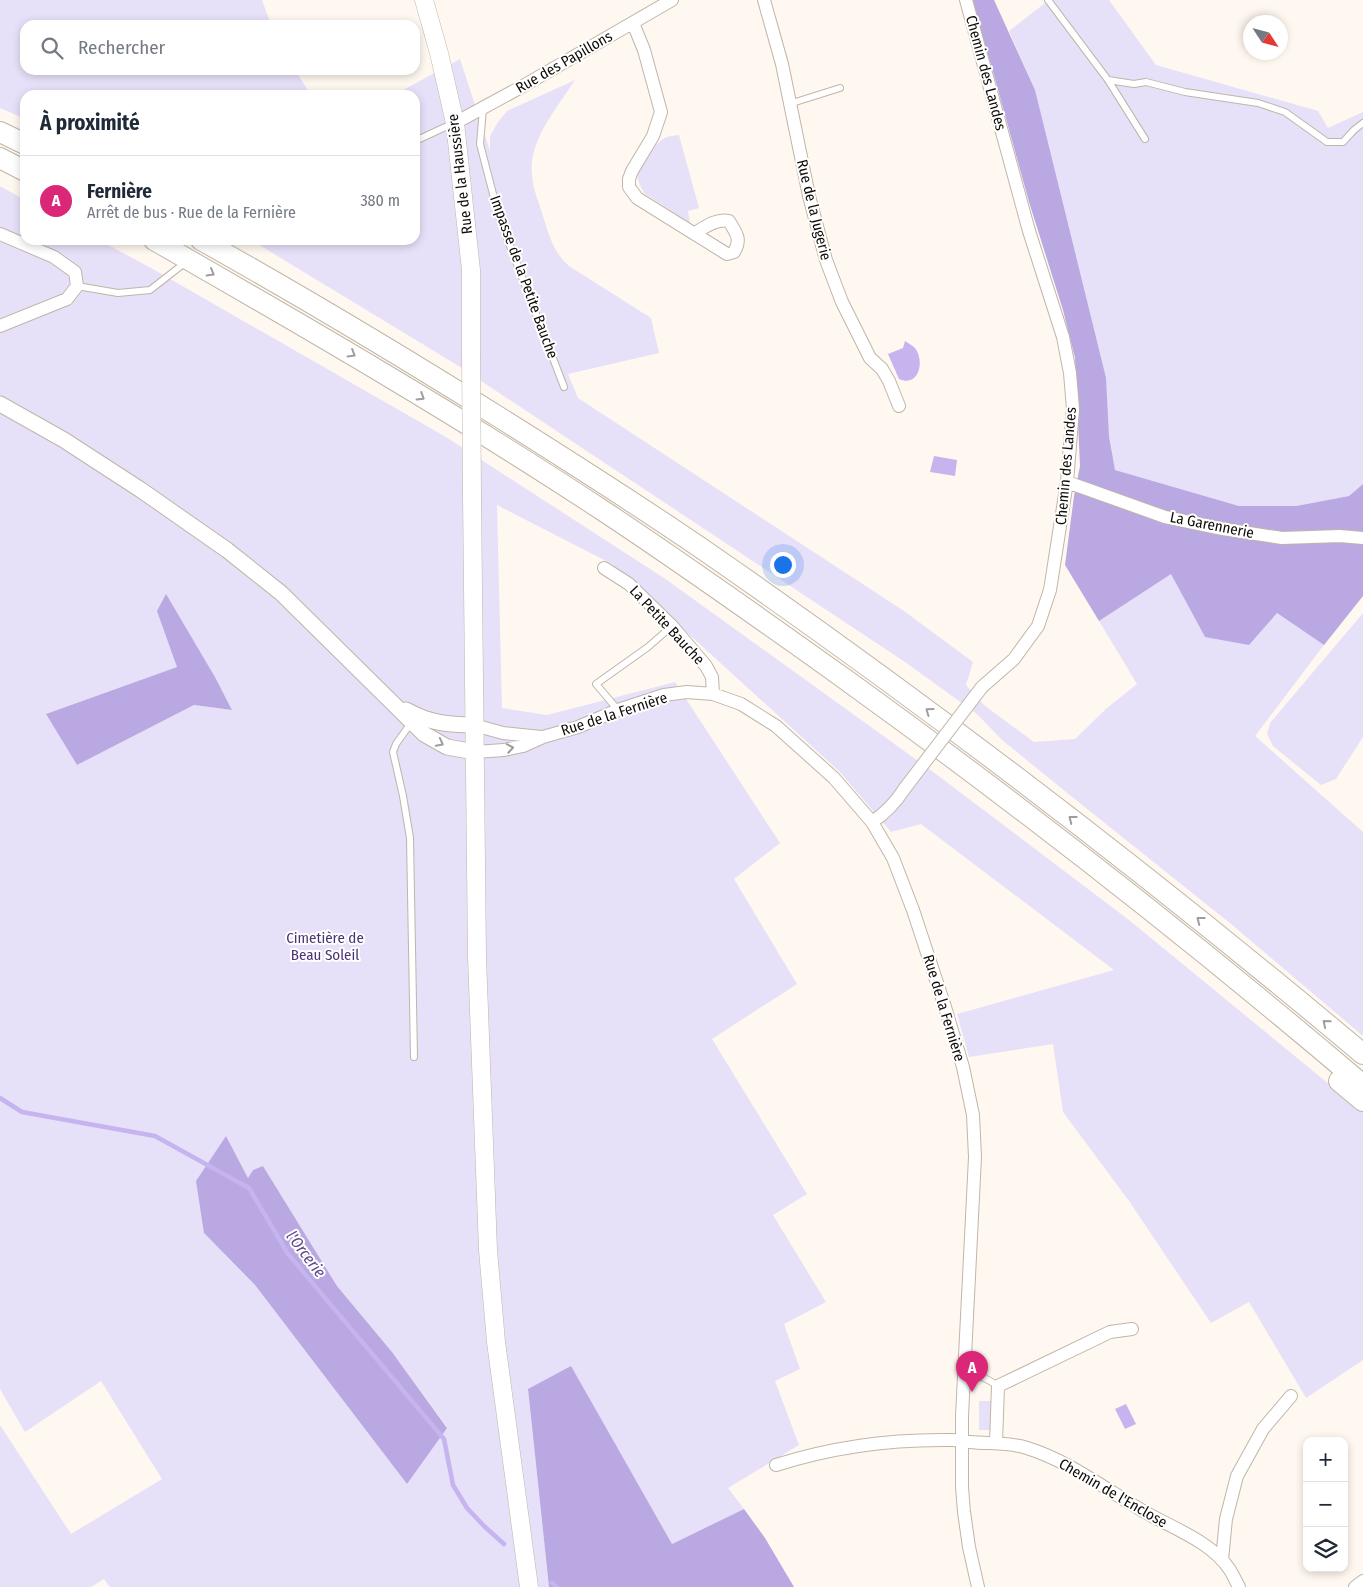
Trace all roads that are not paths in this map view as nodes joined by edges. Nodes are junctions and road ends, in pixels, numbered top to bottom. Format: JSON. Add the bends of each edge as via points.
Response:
{"nodes":[{"id":1,"x":424,"y":0,"type":"edge"},
{"id":2,"x":672,"y":0,"type":"edge"},
{"id":3,"x":764,"y":0,"type":"edge"},
{"id":4,"x":966,"y":0,"type":"edge"},
{"id":5,"x":1048,"y":0,"type":"edge"},
{"id":6,"x":654,"y":5,"type":"edge"},
{"id":7,"x":633,"y":23,"type":"junction"},
{"id":8,"x":1108,"y":80,"type":"junction"},
{"id":9,"x":840,"y":88,"type":"dead end"},
{"id":10,"x":789,"y":104,"type":"junction"},
{"id":11,"x":483,"y":108,"type":"junction"},
{"id":12,"x":455,"y":123,"type":"junction"},
{"id":13,"x":1363,"y":123,"type":"edge"},
{"id":14,"x":0,"y":132,"type":"edge"},
{"id":15,"x":420,"y":139,"type":"edge"},
{"id":16,"x":1145,"y":139,"type":"dead end"},
{"id":17,"x":20,"y":142,"type":"edge"},
{"id":18,"x":0,"y":158,"type":"edge"},
{"id":19,"x":20,"y":168,"type":"edge"},
{"id":20,"x":695,"y":233,"type":"dead end"},
{"id":21,"x":0,"y":234,"type":"edge"},
{"id":22,"x":20,"y":243,"type":"edge"},
{"id":23,"x":26,"y":245,"type":"edge"},
{"id":24,"x":162,"y":245,"type":"edge"},
{"id":25,"x":227,"y":246,"type":"edge"},
{"id":26,"x":188,"y":260,"type":"junction"},
{"id":27,"x":77,"y":286,"type":"junction"},
{"id":28,"x":0,"y":326,"type":"edge"},
{"id":29,"x":564,"y":387,"type":"dead end"},
{"id":30,"x":0,"y":404,"type":"edge"},
{"id":31,"x":898,"y":406,"type":"dead end"},
{"id":32,"x":531,"y":465,"type":"junction"},
{"id":33,"x":1067,"y":482,"type":"junction"},
{"id":34,"x":1363,"y":538,"type":"edge"},
{"id":35,"x":604,"y":568,"type":"dead end"},
{"id":36,"x":672,"y":626,"type":"junction"},
{"id":37,"x":713,"y":694,"type":"junction"},
{"id":38,"x":618,"y":710,"type":"junction"},
{"id":39,"x":414,"y":719,"type":"junction"},
{"id":40,"x":474,"y":725,"type":"junction"},
{"id":41,"x":543,"y":737,"type":"junction"},
{"id":42,"x":475,"y":752,"type":"junction"},
{"id":43,"x":872,"y":822,"type":"junction"},
{"id":44,"x":1363,"y":1054,"type":"edge"},
{"id":45,"x":414,"y":1057,"type":"dead end"},
{"id":46,"x":1363,"y":1085,"type":"edge"},
{"id":47,"x":1363,"y":1101,"type":"edge"},
{"id":48,"x":1132,"y":1329,"type":"dead end"},
{"id":49,"x":964,"y":1374,"type":"junction"},
{"id":50,"x":998,"y":1386,"type":"junction"},
{"id":51,"x":1291,"y":1396,"type":"dead end"},
{"id":52,"x":962,"y":1441,"type":"junction"},
{"id":53,"x":996,"y":1443,"type":"junction"},
{"id":54,"x":776,"y":1465,"type":"dead end"},
{"id":55,"x":1222,"y":1560,"type":"junction"},
{"id":56,"x":1363,"y":1581,"type":"edge"},
{"id":57,"x":529,"y":1587,"type":"edge"},
{"id":58,"x":978,"y":1587,"type":"edge"},
{"id":59,"x":1239,"y":1587,"type":"edge"},
{"id":60,"x":1356,"y":1587,"type":"edge"}],
"edges":[{"from":1,"to":12,"type":"main road","name":"Rue de la Haussière"},
{"from":2,"to":6,"type":"street","name":"Rue des Papillons"},
{"from":3,"to":10,"type":"street","name":"Rue de la Jugerie","via":[[782,64]]},
{"from":4,"to":33,"type":"street","name":"Chemin des Landes","via":[[1029,231],[1063,337],[1073,409]]},
{"from":5,"to":8,"type":"lane"},
{"from":6,"to":7,"type":"street","name":"Rue des Papillons"},
{"from":7,"to":11,"type":"street","name":"Rue des Papillons"},
{"from":7,"to":20,"type":"street","via":[[661,112],[653,136],[632,171],[629,187],[637,198]]},
{"from":8,"to":13,"type":"lane","via":[[1134,84],[1146,82],[1185,92],[1258,103],[1286,112],[1327,142],[1343,142]]},
{"from":8,"to":16,"type":"lane"},
{"from":9,"to":10,"type":"lane"},
{"from":10,"to":31,"type":"street","name":"Rue de la Jugerie","via":[[813,218],[826,260],[850,318],[870,358],[889,381]]},
{"from":11,"to":12,"type":"street","name":"Rue des Papillons"},
{"from":11,"to":29,"type":"lane","name":"Impasse de la Petite Bauche","via":[[480,144],[499,217]]},
{"from":12,"to":15,"type":"lane"},
{"from":12,"to":40,"type":"main road","name":"Rue de la Haussière","bridge":true,"via":[[470,270]]},
{"from":14,"to":17,"type":"highway"},
{"from":18,"to":19,"type":"highway"},
{"from":21,"to":22,"type":"street"},
{"from":23,"to":27,"type":"street","via":[[54,257],[74,272]]},
{"from":24,"to":26,"type":"highway"},
{"from":44,"to":25,"type":"highway","one_way":true,"via":[[1206,924],[884,678],[709,554],[542,444]]},
{"from":26,"to":27,"type":"lane","via":[[150,290],[118,293]]},
{"from":26,"to":32,"type":"highway","one_way":true,"via":[[380,371]]},
{"from":27,"to":28,"type":"street","via":[[67,299]]},
{"from":30,"to":39,"type":"street","via":[[64,440],[227,550],[281,593]]},
{"from":32,"to":46,"type":"highway","via":[[753,613],[962,765],[1163,920]]},
{"from":32,"to":47,"type":"highway","via":[[543,487],[731,612],[1017,820],[1254,1009]]},
{"from":33,"to":34,"type":"street","name":"La Garennerie","via":[[1165,517],[1224,529],[1282,538]]},
{"from":33,"to":43,"type":"street","name":"Chemin des Landes","bridge":true,"via":[[1050,590],[1038,626],[1014,659],[982,688],[897,800]]},
{"from":35,"to":36,"type":"street","name":"La Petite Bauche","via":[[629,584]]},
{"from":36,"to":37,"type":"street","name":"La Petite Bauche","via":[[706,666],[712,677]]},
{"from":36,"to":38,"type":"lane","via":[[596,684]]},
{"from":37,"to":38,"type":"street","name":"Rue de la Fernière","via":[[687,692]]},
{"from":37,"to":43,"type":"street","name":"Rue de la Fernière","via":[[740,704],[776,726],[834,778]]},
{"from":38,"to":41,"type":"street","name":"Rue de la Fernière"},
{"from":39,"to":40,"type":"street"},
{"from":39,"to":42,"type":"street","one_way":true,"via":[[424,734],[447,747]]},
{"from":39,"to":45,"type":"lane","via":[[393,752],[410,838]]},
{"from":40,"to":41,"type":"street","name":"Rue de la Fernière","via":[[503,733]]},
{"from":40,"to":42,"type":"main road","name":"Rue de la Haussière"},
{"from":42,"to":41,"type":"street","name":"Rue de la Fernière","one_way":true,"via":[[523,746]]},
{"from":42,"to":57,"type":"main road","name":"Rue de la Haussière","via":[[477,957],[488,1250],[496,1342]]},
{"from":43,"to":49,"type":"street","name":"Rue de la Fernière","via":[[893,858],[916,919],[946,1007],[972,1115],[975,1157]]},
{"from":48,"to":50,"type":"street","via":[[1110,1332]]},
{"from":49,"to":50,"type":"lane","via":[[976,1374]]},
{"from":49,"to":52,"type":"street","name":"Rue de la Fernière"},
{"from":50,"to":53,"type":"street"},
{"from":51,"to":55,"type":"street","via":[[1263,1429],[1237,1476],[1226,1520]]},
{"from":52,"to":53,"type":"street","name":"Chemin de l'Enclose"},
{"from":52,"to":54,"type":"street","name":"Chemin de l'Enclose","via":[[876,1443],[804,1456]]},
{"from":52,"to":58,"type":"street","name":"Rue de la Fernière","via":[[964,1512]]},
{"from":53,"to":55,"type":"street","name":"Chemin de l'Enclose","via":[[1026,1447],[1063,1462],[1205,1546]]},
{"from":55,"to":59,"type":"street","name":"Chemin de l'Enclose"},
{"from":56,"to":60,"type":"street"}]}
